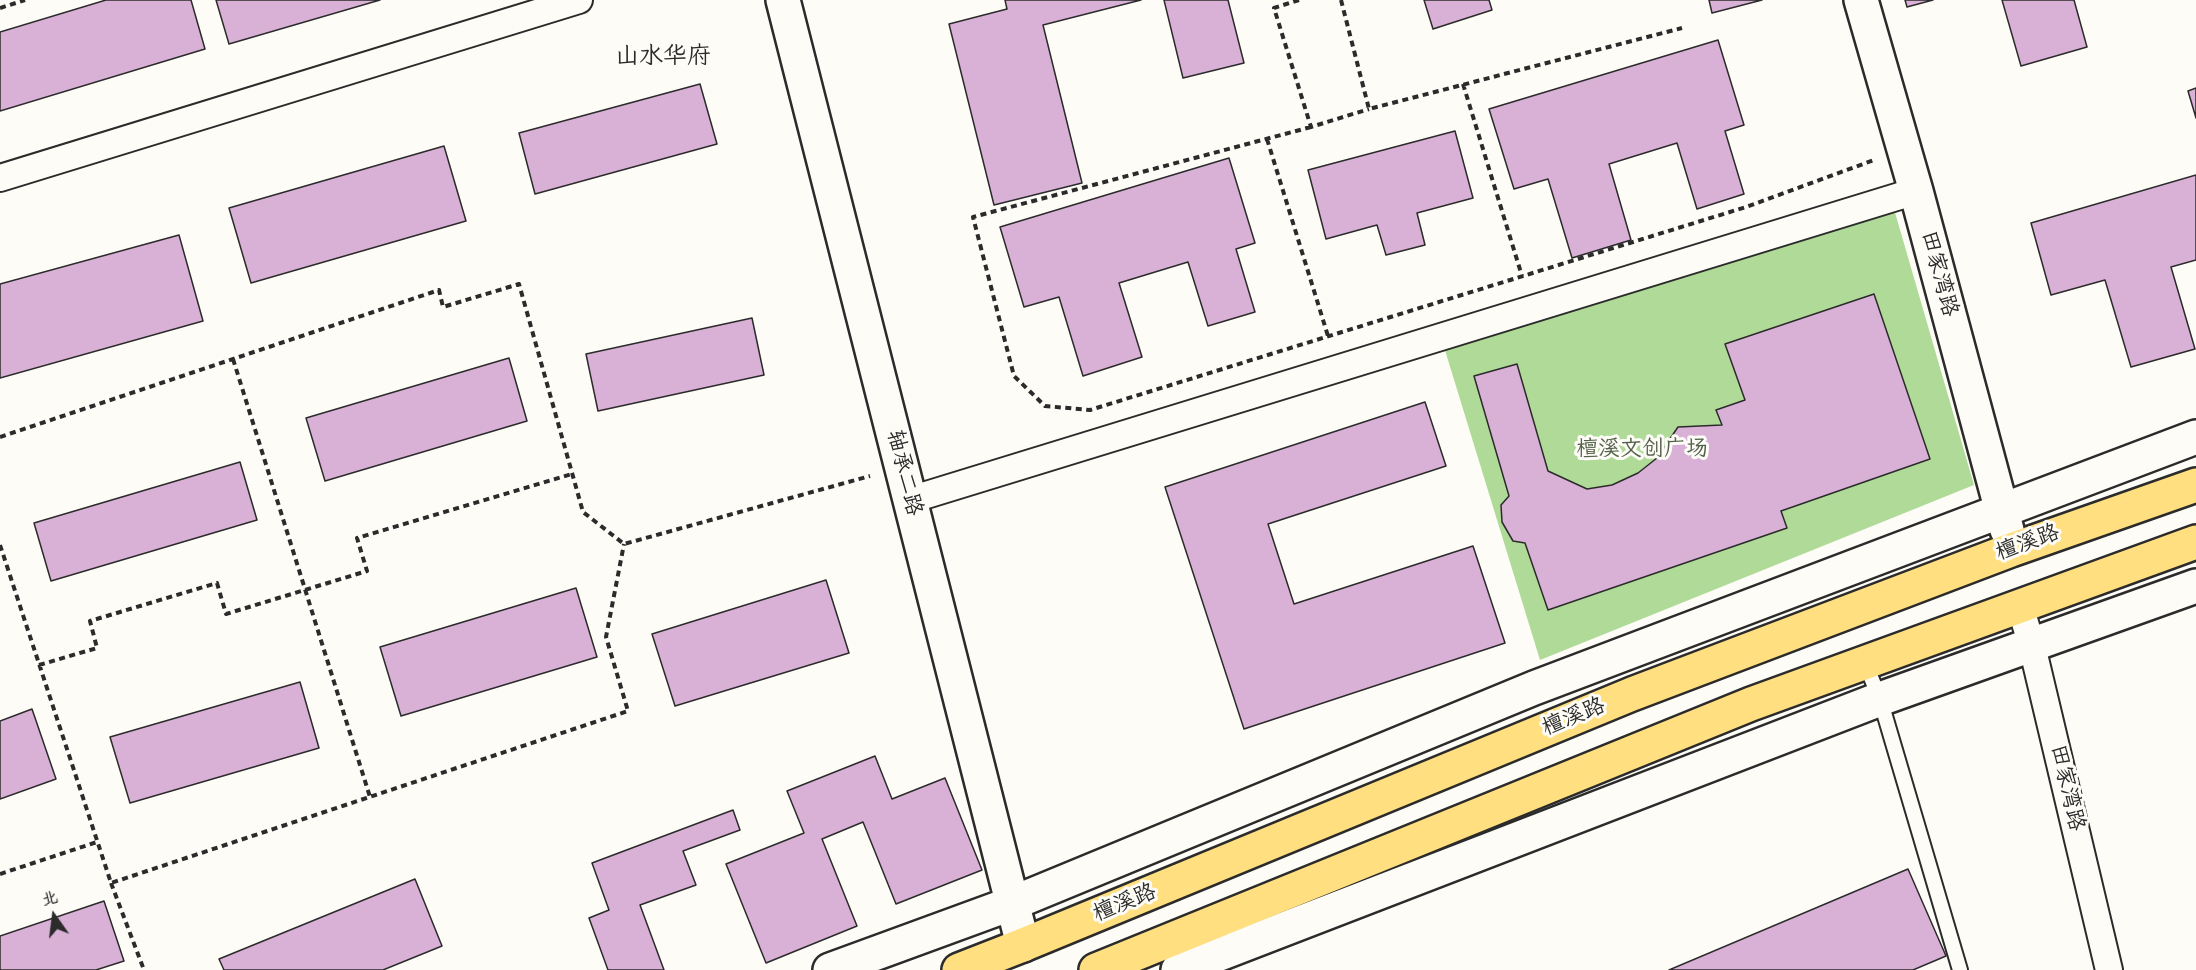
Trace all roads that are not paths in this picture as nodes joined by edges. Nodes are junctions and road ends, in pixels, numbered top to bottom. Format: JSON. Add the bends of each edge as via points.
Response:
{"nodes":[{"id":1,"x":579,"y":0,"type":"edge"},
{"id":2,"x":783,"y":0,"type":"edge"},
{"id":3,"x":1861,"y":0,"type":"edge"},
{"id":4,"x":0,"y":178,"type":"edge"},
{"id":5,"x":1916,"y":191,"type":"junction"},
{"id":6,"x":2196,"y":437,"type":"edge"},
{"id":7,"x":2196,"y":485,"type":"edge"},
{"id":8,"x":910,"y":500,"type":"junction"},
{"id":9,"x":2003,"y":511,"type":"junction"},
{"id":10,"x":2196,"y":542,"type":"edge"},
{"id":11,"x":2011,"y":549,"type":"junction"},
{"id":12,"x":2196,"y":586,"type":"edge"},
{"id":13,"x":2020,"y":606,"type":"junction"},
{"id":14,"x":2032,"y":646,"type":"junction"},
{"id":15,"x":1865,"y":663,"type":"junction"},
{"id":16,"x":1880,"y":699,"type":"junction"},
{"id":17,"x":1013,"y":903,"type":"junction"},
{"id":18,"x":1023,"y":945,"type":"junction"},
{"id":19,"x":830,"y":970,"type":"edge"},
{"id":20,"x":959,"y":970,"type":"edge"},
{"id":21,"x":1096,"y":970,"type":"edge"},
{"id":22,"x":1178,"y":970,"type":"edge"},
{"id":23,"x":1960,"y":970,"type":"edge"},
{"id":24,"x":2109,"y":970,"type":"edge"}],
"edges":[{"from":1,"to":4,"type":"street"},
{"from":2,"to":8,"type":"street","name":"轴承二路"},
{"from":3,"to":5,"type":"street","name":"田家湾路"},
{"from":5,"to":8,"type":"street"},
{"from":5,"to":9,"type":"street","name":"田家湾路"},
{"from":6,"to":9,"type":"street"},
{"from":7,"to":11,"type":"main road","name":"檀溪路"},
{"from":8,"to":17,"type":"street","name":"轴承二路"},
{"from":9,"to":11,"type":"street","name":"田家湾路"},
{"from":9,"to":17,"type":"street","via":[[1534,688]]},
{"from":10,"to":13,"type":"main road"},
{"from":11,"to":18,"type":"main road","name":"檀溪路","via":[[1632,694]]},
{"from":12,"to":14,"type":"street"},
{"from":13,"to":14,"type":"street","name":"田家湾路"},
{"from":13,"to":15,"type":"main road"},
{"from":14,"to":16,"type":"street"},
{"from":14,"to":24,"type":"street","name":"田家湾路"},
{"from":15,"to":16,"type":"lane"},
{"from":15,"to":21,"type":"main road","via":[[1721,716]]},
{"from":16,"to":22,"type":"street"},
{"from":16,"to":23,"type":"lane"},
{"from":17,"to":18,"type":"street","name":"轴承二路"},
{"from":17,"to":19,"type":"street"},
{"from":18,"to":20,"type":"main road","name":"檀溪路"}]}
